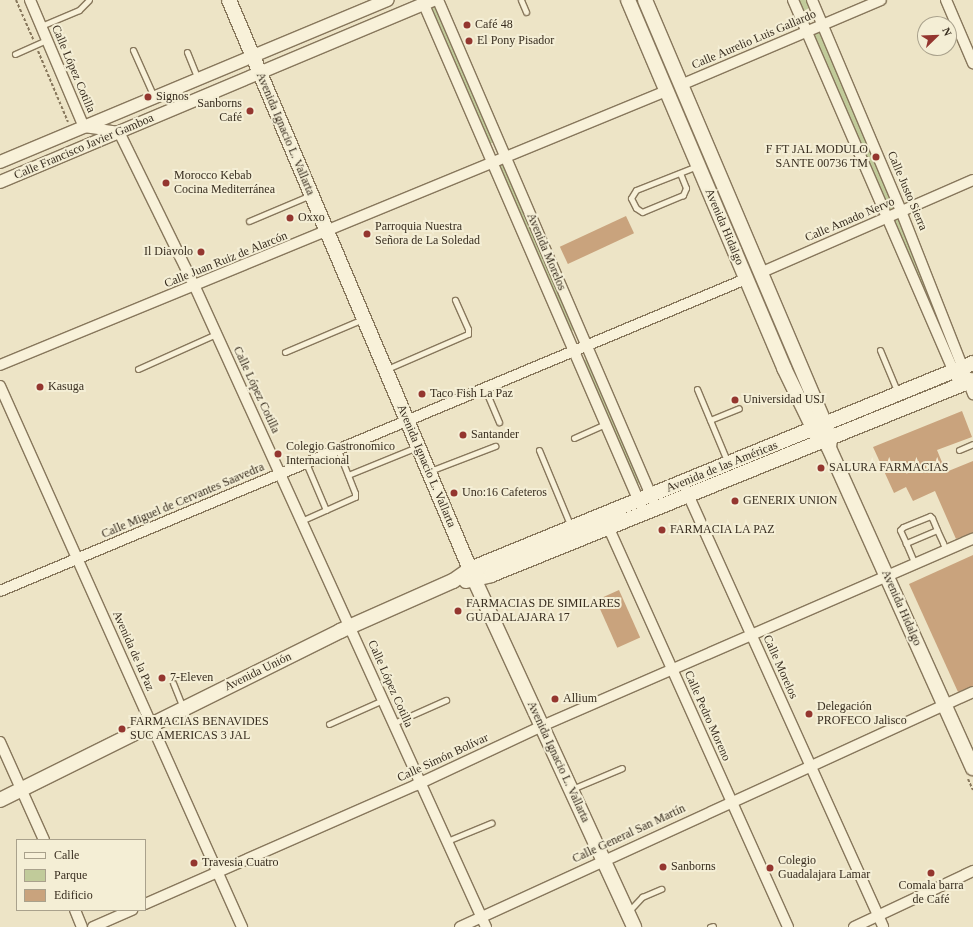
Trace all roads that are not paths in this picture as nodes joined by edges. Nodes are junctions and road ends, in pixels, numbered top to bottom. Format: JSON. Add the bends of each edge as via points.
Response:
{"nodes":[{"id":1,"x":30,"y":0,"type":"edge"},
{"id":2,"x":89,"y":0,"type":"edge"},
{"id":3,"x":228,"y":0,"type":"edge"},
{"id":4,"x":388,"y":0,"type":"edge"},
{"id":5,"x":438,"y":0,"type":"edge"},
{"id":6,"x":521,"y":0,"type":"edge"},
{"id":7,"x":628,"y":0,"type":"edge"},
{"id":8,"x":645,"y":0,"type":"edge"},
{"id":9,"x":793,"y":0,"type":"edge"},
{"id":10,"x":812,"y":0,"type":"edge"},
{"id":11,"x":881,"y":0,"type":"edge"},
{"id":12,"x":946,"y":0,"type":"edge"},
{"id":13,"x":426,"y":1,"type":"edge"},
{"id":14,"x":526,"y":12,"type":"dead end"},
{"id":15,"x":822,"y":25,"type":"junction"},
{"id":16,"x":41,"y":26,"type":"junction"},
{"id":17,"x":806,"y":32,"type":"junction"},
{"id":18,"x":47,"y":40,"type":"junction"},
{"id":19,"x":133,"y":50,"type":"dead end"},
{"id":20,"x":187,"y":52,"type":"dead end"},
{"id":21,"x":15,"y":54,"type":"dead end"},
{"id":22,"x":252,"y":57,"type":"junction"},
{"id":23,"x":973,"y":62,"type":"edge"},
{"id":24,"x":260,"y":73,"type":"junction"},
{"id":25,"x":199,"y":79,"type":"junction"},
{"id":26,"x":681,"y":85,"type":"junction"},
{"id":27,"x":666,"y":91,"type":"junction"},
{"id":28,"x":154,"y":98,"type":"junction"},
{"id":29,"x":80,"y":129,"type":"junction"},
{"id":30,"x":119,"y":132,"type":"junction"},
{"id":31,"x":505,"y":159,"type":"junction"},
{"id":32,"x":0,"y":162,"type":"edge"},
{"id":33,"x":494,"y":164,"type":"junction"},
{"id":34,"x":697,"y":165,"type":"junction"},
{"id":35,"x":680,"y":173,"type":"junction"},
{"id":36,"x":973,"y":180,"type":"edge"},
{"id":37,"x":0,"y":182,"type":"edge"},
{"id":38,"x":311,"y":195,"type":"junction"},
{"id":39,"x":901,"y":212,"type":"junction"},
{"id":40,"x":887,"y":218,"type":"junction"},
{"id":41,"x":249,"y":221,"type":"dead end"},
{"id":42,"x":327,"y":232,"type":"junction"},
{"id":43,"x":760,"y":273,"type":"junction"},
{"id":44,"x":746,"y":279,"type":"junction"},
{"id":45,"x":195,"y":287,"type":"junction"},
{"id":46,"x":455,"y":300,"type":"dead end"},
{"id":47,"x":364,"y":319,"type":"junction"},
{"id":48,"x":216,"y":334,"type":"junction"},
{"id":49,"x":585,"y":347,"type":"junction"},
{"id":50,"x":880,"y":350,"type":"dead end"},
{"id":51,"x":575,"y":351,"type":"junction"},
{"id":52,"x":285,"y":352,"type":"dead end"},
{"id":53,"x":0,"y":365,"type":"edge"},
{"id":54,"x":964,"y":367,"type":"edge"},
{"id":55,"x":138,"y":369,"type":"dead end"},
{"id":56,"x":385,"y":370,"type":"junction"},
{"id":57,"x":969,"y":385,"type":"edge"},
{"id":58,"x":0,"y":386,"type":"edge"},
{"id":59,"x":485,"y":389,"type":"junction"},
{"id":60,"x":697,"y":389,"type":"dead end"},
{"id":61,"x":899,"y":394,"type":"junction"},
{"id":62,"x":739,"y":408,"type":"dead end"},
{"id":63,"x":710,"y":420,"type":"junction"},
{"id":64,"x":407,"y":421,"type":"junction"},
{"id":65,"x":499,"y":422,"type":"dead end"},
{"id":66,"x":606,"y":424,"type":"junction"},
{"id":67,"x":823,"y":436,"type":"junction"},
{"id":68,"x":574,"y":438,"type":"dead end"},
{"id":69,"x":973,"y":444,"type":"edge"},
{"id":70,"x":495,"y":446,"type":"dead end"},
{"id":71,"x":418,"y":447,"type":"junction"},
{"id":72,"x":338,"y":450,"type":"junction"},
{"id":73,"x":538,"y":450,"type":"dead end"},
{"id":74,"x":959,"y":450,"type":"dead end"},
{"id":75,"x":306,"y":463,"type":"junction"},
{"id":76,"x":728,"y":464,"type":"junction"},
{"id":77,"x":429,"y":472,"type":"junction"},
{"id":78,"x":280,"y":474,"type":"junction"},
{"id":79,"x":348,"y":475,"type":"junction"},
{"id":80,"x":682,"y":483,"type":"junction"},
{"id":81,"x":689,"y":497,"type":"junction"},
{"id":82,"x":645,"y":498,"type":"junction"},
{"id":83,"x":326,"y":510,"type":"junction"},
{"id":84,"x":651,"y":512,"type":"junction"},
{"id":85,"x":603,"y":515,"type":"junction"},
{"id":86,"x":301,"y":521,"type":"junction"},
{"id":87,"x":571,"y":528,"type":"junction"},
{"id":88,"x":609,"y":529,"type":"junction"},
{"id":89,"x":937,"y":530,"type":"junction"},
{"id":90,"x":973,"y":539,"type":"edge"},
{"id":91,"x":906,"y":543,"type":"junction"},
{"id":92,"x":946,"y":551,"type":"junction"},
{"id":93,"x":77,"y":559,"type":"junction"},
{"id":94,"x":915,"y":564,"type":"junction"},
{"id":95,"x":472,"y":575,"type":"junction"},
{"id":96,"x":886,"y":576,"type":"junction"},
{"id":97,"x":0,"y":591,"type":"edge"},
{"id":98,"x":350,"y":627,"type":"junction"},
{"id":99,"x":752,"y":636,"type":"junction"},
{"id":100,"x":673,"y":670,"type":"junction"},
{"id":101,"x":173,"y":683,"type":"dead end"},
{"id":102,"x":973,"y":692,"type":"edge"},
{"id":103,"x":383,"y":700,"type":"junction"},
{"id":104,"x":446,"y":700,"type":"dead end"},
{"id":105,"x":944,"y":705,"type":"junction"},
{"id":106,"x":183,"y":708,"type":"junction"},
{"id":107,"x":394,"y":723,"type":"junction"},
{"id":108,"x":151,"y":724,"type":"junction"},
{"id":109,"x":329,"y":724,"type":"dead end"},
{"id":110,"x":542,"y":726,"type":"junction"},
{"id":111,"x":0,"y":742,"type":"edge"},
{"id":112,"x":811,"y":767,"type":"junction"},
{"id":113,"x":622,"y":768,"type":"dead end"},
{"id":114,"x":973,"y":768,"type":"edge"},
{"id":115,"x":420,"y":782,"type":"junction"},
{"id":116,"x":21,"y":789,"type":"junction"},
{"id":117,"x":571,"y":790,"type":"junction"},
{"id":118,"x":0,"y":800,"type":"edge"},
{"id":119,"x":732,"y":801,"type":"junction"},
{"id":120,"x":491,"y":823,"type":"dead end"},
{"id":121,"x":44,"y":839,"type":"edge"},
{"id":122,"x":447,"y":841,"type":"junction"},
{"id":123,"x":603,"y":861,"type":"junction"},
{"id":124,"x":973,"y":871,"type":"edge"},
{"id":125,"x":217,"y":872,"type":"junction"},
{"id":126,"x":661,"y":889,"type":"dead end"},
{"id":127,"x":146,"y":904,"type":"edge"},
{"id":128,"x":75,"y":911,"type":"edge"},
{"id":129,"x":130,"y":911,"type":"edge"},
{"id":130,"x":627,"y":912,"type":"junction"},
{"id":131,"x":878,"y":916,"type":"junction"},
{"id":132,"x":481,"y":917,"type":"junction"},
{"id":133,"x":82,"y":927,"type":"edge"},
{"id":134,"x":93,"y":927,"type":"edge"},
{"id":135,"x":242,"y":927,"type":"edge"},
{"id":136,"x":460,"y":927,"type":"edge"},
{"id":137,"x":486,"y":927,"type":"edge"},
{"id":138,"x":634,"y":927,"type":"edge"},
{"id":139,"x":788,"y":927,"type":"edge"},
{"id":140,"x":854,"y":927,"type":"edge"},
{"id":141,"x":883,"y":927,"type":"edge"}],
"edges":[{"from":1,"to":16,"type":"street","name":"Calle López Cotilla"},
{"from":2,"to":16,"type":"lane","via":[[79,10]]},
{"from":3,"to":22,"type":"main road","name":"Avenida Ignacio L. Vallarta"},
{"from":4,"to":22,"type":"street","name":"Calle Francisco Javier Gamboa"},
{"from":5,"to":31,"type":"street","name":"Avenida Morelos"},
{"from":6,"to":14,"type":"lane"},
{"from":7,"to":27,"type":"main road","name":"Avenida Hidalgo"},
{"from":8,"to":26,"type":"main road","name":"Avenida Hidalgo"},
{"from":9,"to":17,"type":"street","name":"Calle Justo Sierra"},
{"from":10,"to":15,"type":"street","name":"Calle Justo Sierra"},
{"from":11,"to":15,"type":"street","name":"Calle Aurelio Luis Gallardo"},
{"from":12,"to":23,"type":"street"},
{"from":13,"to":24,"type":"street","name":"Calle Francisco Javier Gamboa"},
{"from":13,"to":33,"type":"street","name":"Avenida Morelos"},
{"from":15,"to":17,"type":"street","name":"Calle Aurelio Luis Gallardo"},
{"from":15,"to":39,"type":"street","name":"Calle Justo Sierra"},
{"from":16,"to":18,"type":"street","name":"Calle López Cotilla"},
{"from":17,"to":26,"type":"street","name":"Calle Aurelio Luis Gallardo"},
{"from":17,"to":40,"type":"street","name":"Calle Justo Sierra"},
{"from":18,"to":21,"type":"lane"},
{"from":18,"to":29,"type":"street","name":"Calle López Cotilla"},
{"from":19,"to":28,"type":"lane"},
{"from":20,"to":25,"type":"lane"},
{"from":22,"to":24,"type":"main road","name":"Avenida Ignacio L. Vallarta"},
{"from":22,"to":25,"type":"street","name":"Calle Francisco Javier Gamboa"},
{"from":24,"to":30,"type":"street","name":"Calle Francisco Javier Gamboa"},
{"from":24,"to":38,"type":"main road","name":"Avenida Ignacio L. Vallarta"},
{"from":25,"to":28,"type":"street","name":"Calle Francisco Javier Gamboa"},
{"from":26,"to":43,"type":"main road","name":"Avenida Hidalgo"},
{"from":27,"to":31,"type":"street"},
{"from":27,"to":34,"type":"main road","name":"Avenida Hidalgo"},
{"from":28,"to":29,"type":"street","name":"Calle Francisco Javier Gamboa"},
{"from":29,"to":30,"type":"street","name":"Calle López Cotilla"},
{"from":29,"to":32,"type":"street","name":"Calle Francisco Javier Gamboa"},
{"from":30,"to":37,"type":"street","name":"Calle Francisco Javier Gamboa"},
{"from":30,"to":45,"type":"street","name":"Calle López Cotilla"},
{"from":31,"to":33,"type":"street","name":"Calle Juan Ruiz de Alarcón"},
{"from":31,"to":49,"type":"street","name":"Avenida Morelos"},
{"from":33,"to":42,"type":"street","name":"Calle Juan Ruiz de Alarcón"},
{"from":33,"to":51,"type":"street","name":"Avenida Morelos"},
{"from":34,"to":35,"type":"lane"},
{"from":34,"to":44,"type":"main road","name":"Avenida Hidalgo"},
{"from":35,"to":35,"type":"lane","via":[[636,190],[631,198],[636,208],[642,212],[683,195],[686,188]]},
{"from":36,"to":39,"type":"street","name":"Calle Amado Nervo"},
{"from":38,"to":41,"type":"lane"},
{"from":38,"to":42,"type":"main road","name":"Avenida Ignacio L. Vallarta"},
{"from":39,"to":40,"type":"street","name":"Calle Amado Nervo"},
{"from":39,"to":54,"type":"street","name":"Calle Justo Sierra"},
{"from":40,"to":43,"type":"street","name":"Calle Amado Nervo"},
{"from":40,"to":54,"type":"street","name":"Calle Justo Sierra"},
{"from":42,"to":45,"type":"street","name":"Calle Juan Ruiz de Alarcón"},
{"from":42,"to":47,"type":"main road","name":"Avenida Ignacio L. Vallarta"},
{"from":43,"to":67,"type":"main road","name":"Avenida Hidalgo"},
{"from":44,"to":49,"type":"street"},
{"from":44,"to":67,"type":"main road","name":"Avenida Hidalgo"},
{"from":45,"to":48,"type":"street","name":"Calle López Cotilla"},
{"from":45,"to":53,"type":"street","name":"Calle Juan Ruiz de Alarcón"},
{"from":46,"to":56,"type":"lane","via":[[468,334]]},
{"from":47,"to":52,"type":"lane"},
{"from":47,"to":56,"type":"main road","name":"Avenida Ignacio L. Vallarta"},
{"from":48,"to":55,"type":"lane"},
{"from":48,"to":78,"type":"street","name":"Calle López Cotilla"},
{"from":49,"to":51,"type":"street"},
{"from":49,"to":82,"type":"street","name":"Avenida Morelos"},
{"from":50,"to":61,"type":"lane"},
{"from":51,"to":59,"type":"street","name":"Calle Miguel de Cervantes Saavedra"},
{"from":51,"to":66,"type":"street","name":"Avenida Morelos"},
{"from":54,"to":57,"type":"street","name":"Calle Justo Sierra"},
{"from":54,"to":61,"type":"main road","name":"Avenida de las Américas"},
{"from":56,"to":64,"type":"main road","name":"Avenida Ignacio L. Vallarta"},
{"from":57,"to":67,"type":"main road","name":"Avenida de las Américas"},
{"from":58,"to":93,"type":"street","name":"Avenida de la Paz"},
{"from":59,"to":64,"type":"street","name":"Calle Miguel de Cervantes Saavedra"},
{"from":59,"to":65,"type":"lane"},
{"from":60,"to":63,"type":"lane"},
{"from":61,"to":67,"type":"main road","name":"Avenida de las Américas"},
{"from":62,"to":63,"type":"lane"},
{"from":63,"to":76,"type":"lane"},
{"from":64,"to":71,"type":"main road","name":"Avenida Ignacio L. Vallarta"},
{"from":64,"to":72,"type":"street","name":"Calle Miguel de Cervantes Saavedra"},
{"from":66,"to":68,"type":"lane"},
{"from":66,"to":82,"type":"street","name":"Avenida Morelos"},
{"from":67,"to":76,"type":"main road","name":"Avenida de las Américas"},
{"from":67,"to":81,"type":"main road","name":"Avenida de las Américas"},
{"from":67,"to":96,"type":"main road","name":"Avenida Hidalgo"},
{"from":69,"to":74,"type":"lane"},
{"from":70,"to":77,"type":"lane"},
{"from":71,"to":77,"type":"main road","name":"Avenida Ignacio L. Vallarta"},
{"from":71,"to":79,"type":"lane"},
{"from":72,"to":75,"type":"street","name":"Calle Miguel de Cervantes Saavedra"},
{"from":72,"to":79,"type":"lane"},
{"from":73,"to":87,"type":"lane"},
{"from":75,"to":78,"type":"street","name":"Calle Miguel de Cervantes Saavedra"},
{"from":75,"to":83,"type":"lane"},
{"from":76,"to":80,"type":"main road","name":"Avenida de las Américas"},
{"from":77,"to":95,"type":"main road","name":"Avenida Ignacio L. Vallarta"},
{"from":78,"to":86,"type":"street","name":"Calle López Cotilla"},
{"from":78,"to":93,"type":"street","name":"Calle Miguel de Cervantes Saavedra"},
{"from":79,"to":83,"type":"lane","via":[[355,497]]},
{"from":80,"to":81,"type":"street","name":"Calle Morelos"},
{"from":80,"to":82,"type":"main road","name":"Avenida de las Américas"},
{"from":81,"to":84,"type":"main road","name":"Avenida de las Américas"},
{"from":81,"to":99,"type":"street","name":"Calle Morelos"},
{"from":82,"to":84,"type":"street","name":"Avenida Morelos"},
{"from":82,"to":85,"type":"main road","name":"Avenida de las Américas"},
{"from":83,"to":86,"type":"lane"},
{"from":84,"to":88,"type":"main road","name":"Avenida de las Américas"},
{"from":85,"to":87,"type":"main road","name":"Avenida de las Américas"},
{"from":85,"to":88,"type":"street","name":"Calle Pedro Moreno"},
{"from":86,"to":98,"type":"street","name":"Calle López Cotilla"},
{"from":87,"to":95,"type":"main road","name":"Avenida de las Américas"},
{"from":88,"to":95,"type":"main road","name":"Avenida de las Américas"},
{"from":88,"to":100,"type":"street","name":"Calle Pedro Moreno"},
{"from":89,"to":91,"type":"lane"},
{"from":89,"to":91,"type":"lane","via":[[932,518],[926,516],[901,528]]},
{"from":89,"to":92,"type":"lane"},
{"from":90,"to":92,"type":"street","name":"Calle Simón Bolívar"},
{"from":91,"to":94,"type":"lane"},
{"from":92,"to":94,"type":"street","name":"Calle Simón Bolívar"},
{"from":93,"to":97,"type":"street","name":"Calle Miguel de Cervantes Saavedra"},
{"from":93,"to":108,"type":"street","name":"Avenida de la Paz"},
{"from":94,"to":96,"type":"street","name":"Calle Simón Bolívar"},
{"from":95,"to":98,"type":"main road","name":"Avenida Unión","via":[[453,580]]},
{"from":95,"to":110,"type":"main road","name":"Avenida Ignacio L. Vallarta"},
{"from":96,"to":99,"type":"street","name":"Calle Simón Bolívar"},
{"from":96,"to":105,"type":"main road","name":"Avenida Hidalgo"},
{"from":98,"to":103,"type":"street","name":"Calle López Cotilla"},
{"from":98,"to":106,"type":"main road","name":"Avenida Unión"},
{"from":99,"to":100,"type":"street","name":"Calle Simón Bolívar"},
{"from":99,"to":112,"type":"street","name":"Calle Morelos"},
{"from":100,"to":110,"type":"street","name":"Calle Simón Bolívar"},
{"from":100,"to":119,"type":"street","name":"Calle Pedro Moreno"},
{"from":101,"to":106,"type":"lane"},
{"from":102,"to":105,"type":"street","name":"Calle General San Martín"},
{"from":103,"to":107,"type":"street","name":"Calle López Cotilla"},
{"from":103,"to":109,"type":"lane"},
{"from":104,"to":107,"type":"lane"},
{"from":105,"to":112,"type":"street","name":"Calle General San Martín"},
{"from":105,"to":114,"type":"main road","name":"Avenida Hidalgo"},
{"from":106,"to":108,"type":"main road","name":"Avenida Unión"},
{"from":107,"to":115,"type":"street","name":"Calle López Cotilla"},
{"from":108,"to":116,"type":"main road","name":"Avenida Unión"},
{"from":108,"to":125,"type":"street","name":"Avenida de la Paz"},
{"from":110,"to":115,"type":"street","name":"Calle Simón Bolívar"},
{"from":110,"to":117,"type":"main road","name":"Avenida Ignacio L. Vallarta"},
{"from":111,"to":116,"type":"street"},
{"from":112,"to":119,"type":"street","name":"Calle General San Martín"},
{"from":112,"to":131,"type":"street","name":"Calle Morelos"},
{"from":113,"to":117,"type":"lane"},
{"from":115,"to":122,"type":"street","name":"Calle López Cotilla"},
{"from":115,"to":125,"type":"street","name":"Calle Simón Bolívar"},
{"from":116,"to":118,"type":"main road","name":"Avenida Unión"},
{"from":116,"to":121,"type":"street"},
{"from":117,"to":123,"type":"main road","name":"Avenida Ignacio L. Vallarta"},
{"from":119,"to":123,"type":"street","name":"Calle General San Martín"},
{"from":119,"to":139,"type":"street","name":"Calle Pedro Moreno"},
{"from":120,"to":122,"type":"lane"},
{"from":122,"to":132,"type":"street","name":"Calle López Cotilla"},
{"from":123,"to":130,"type":"main road","name":"Avenida Ignacio L. Vallarta"},
{"from":123,"to":132,"type":"street","name":"Calle General San Martín"},
{"from":124,"to":131,"type":"street"},
{"from":125,"to":127,"type":"street","name":"Calle Simón Bolívar"},
{"from":125,"to":135,"type":"street","name":"Avenida de la Paz"},
{"from":126,"to":130,"type":"lane","via":[[637,901]]},
{"from":128,"to":133,"type":"street"},
{"from":129,"to":134,"type":"street"},
{"from":130,"to":138,"type":"main road","name":"Avenida Ignacio L. Vallarta"},
{"from":131,"to":140,"type":"street"},
{"from":131,"to":141,"type":"street","name":"Calle Morelos"},
{"from":132,"to":136,"type":"street","name":"Calle General San Martín"},
{"from":132,"to":137,"type":"street","name":"Calle López Cotilla"}]}
